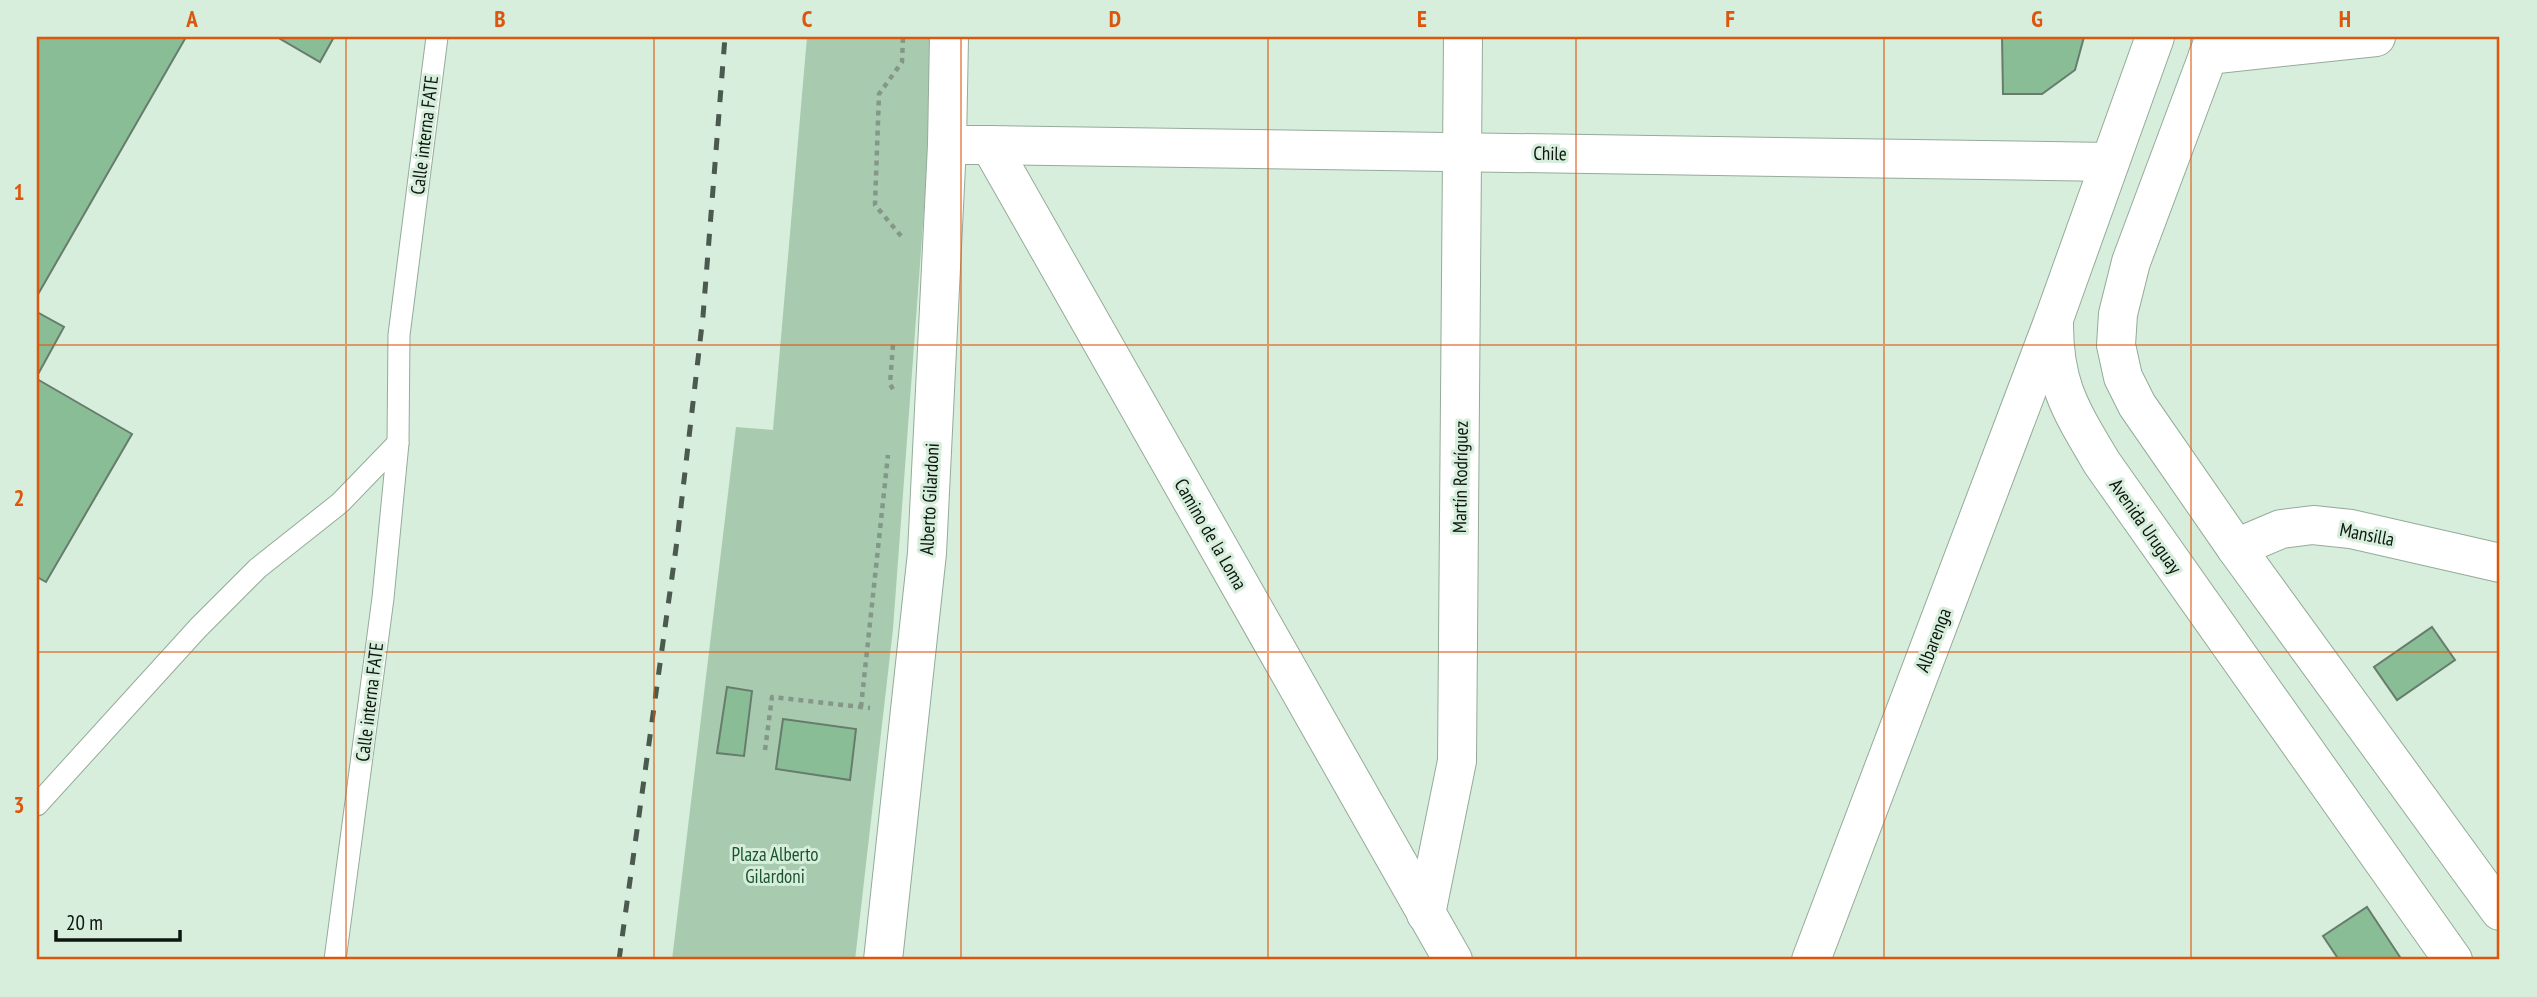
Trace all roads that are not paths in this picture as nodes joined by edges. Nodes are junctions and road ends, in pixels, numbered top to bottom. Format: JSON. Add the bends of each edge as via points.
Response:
{"nodes":[{"id":1,"x":437,"y":37,"type":"edge"},
{"id":2,"x":949,"y":37,"type":"edge"},
{"id":3,"x":1463,"y":37,"type":"edge"},
{"id":4,"x":2155,"y":37,"type":"edge"},
{"id":5,"x":2376,"y":37,"type":"edge"},
{"id":6,"x":2212,"y":46,"type":"edge"},
{"id":7,"x":947,"y":145,"type":"junction"},
{"id":8,"x":990,"y":145,"type":"junction"},
{"id":9,"x":1463,"y":152,"type":"junction"},
{"id":10,"x":2110,"y":162,"type":"junction"},
{"id":11,"x":2054,"y":319,"type":"junction"},
{"id":12,"x":398,"y":443,"type":"junction"},
{"id":13,"x":2236,"y":548,"type":"junction"},
{"id":14,"x":2500,"y":563,"type":"edge"},
{"id":15,"x":37,"y":805,"type":"edge"},
{"id":16,"x":2500,"y":911,"type":"edge"},
{"id":17,"x":1426,"y":914,"type":"junction"},
{"id":18,"x":335,"y":960,"type":"edge"},
{"id":19,"x":883,"y":960,"type":"edge"},
{"id":20,"x":1453,"y":960,"type":"edge"},
{"id":21,"x":1811,"y":960,"type":"edge"},
{"id":22,"x":2453,"y":960,"type":"edge"}],
"edges":[{"from":1,"to":12,"type":"lane","name":"Calle interna FATE","via":[[399,335]]},
{"from":2,"to":7,"type":"street","name":"Alberto Gilardoni"},
{"from":3,"to":9,"type":"street","name":"Martín Rodríguez"},
{"from":4,"to":10,"type":"street","name":"Avenida Uruguay"},
{"from":5,"to":6,"type":"street"},
{"from":6,"to":13,"type":"street","via":[[2131,262],[2118,314],[2116,345],[2123,377],[2137,405]]},
{"from":7,"to":8,"type":"street"},
{"from":7,"to":19,"type":"street","name":"Alberto Gilardoni","via":[[927,553]]},
{"from":8,"to":9,"type":"street","name":"Chile"},
{"from":8,"to":17,"type":"street","name":"Camino de la Loma"},
{"from":9,"to":10,"type":"street","name":"Chile"},
{"from":9,"to":17,"type":"street","name":"Martín Rodríguez","via":[[1457,761]]},
{"from":10,"to":11,"type":"street","name":"Avenida Uruguay"},
{"from":11,"to":21,"type":"street","name":"Albarenga"},
{"from":11,"to":22,"type":"street","name":"Avenida Uruguay","via":[[2057,372],[2069,408],[2102,463]]},
{"from":12,"to":15,"type":"lane","via":[[340,503],[258,568],[198,628]]},
{"from":12,"to":18,"type":"lane","name":"Calle interna FATE","via":[[383,598]]},
{"from":13,"to":14,"type":"street","name":"Mansilla","via":[[2281,529],[2313,525],[2351,529]]},
{"from":13,"to":16,"type":"street"},
{"from":17,"to":20,"type":"street","name":"Camino de la Loma"}]}
